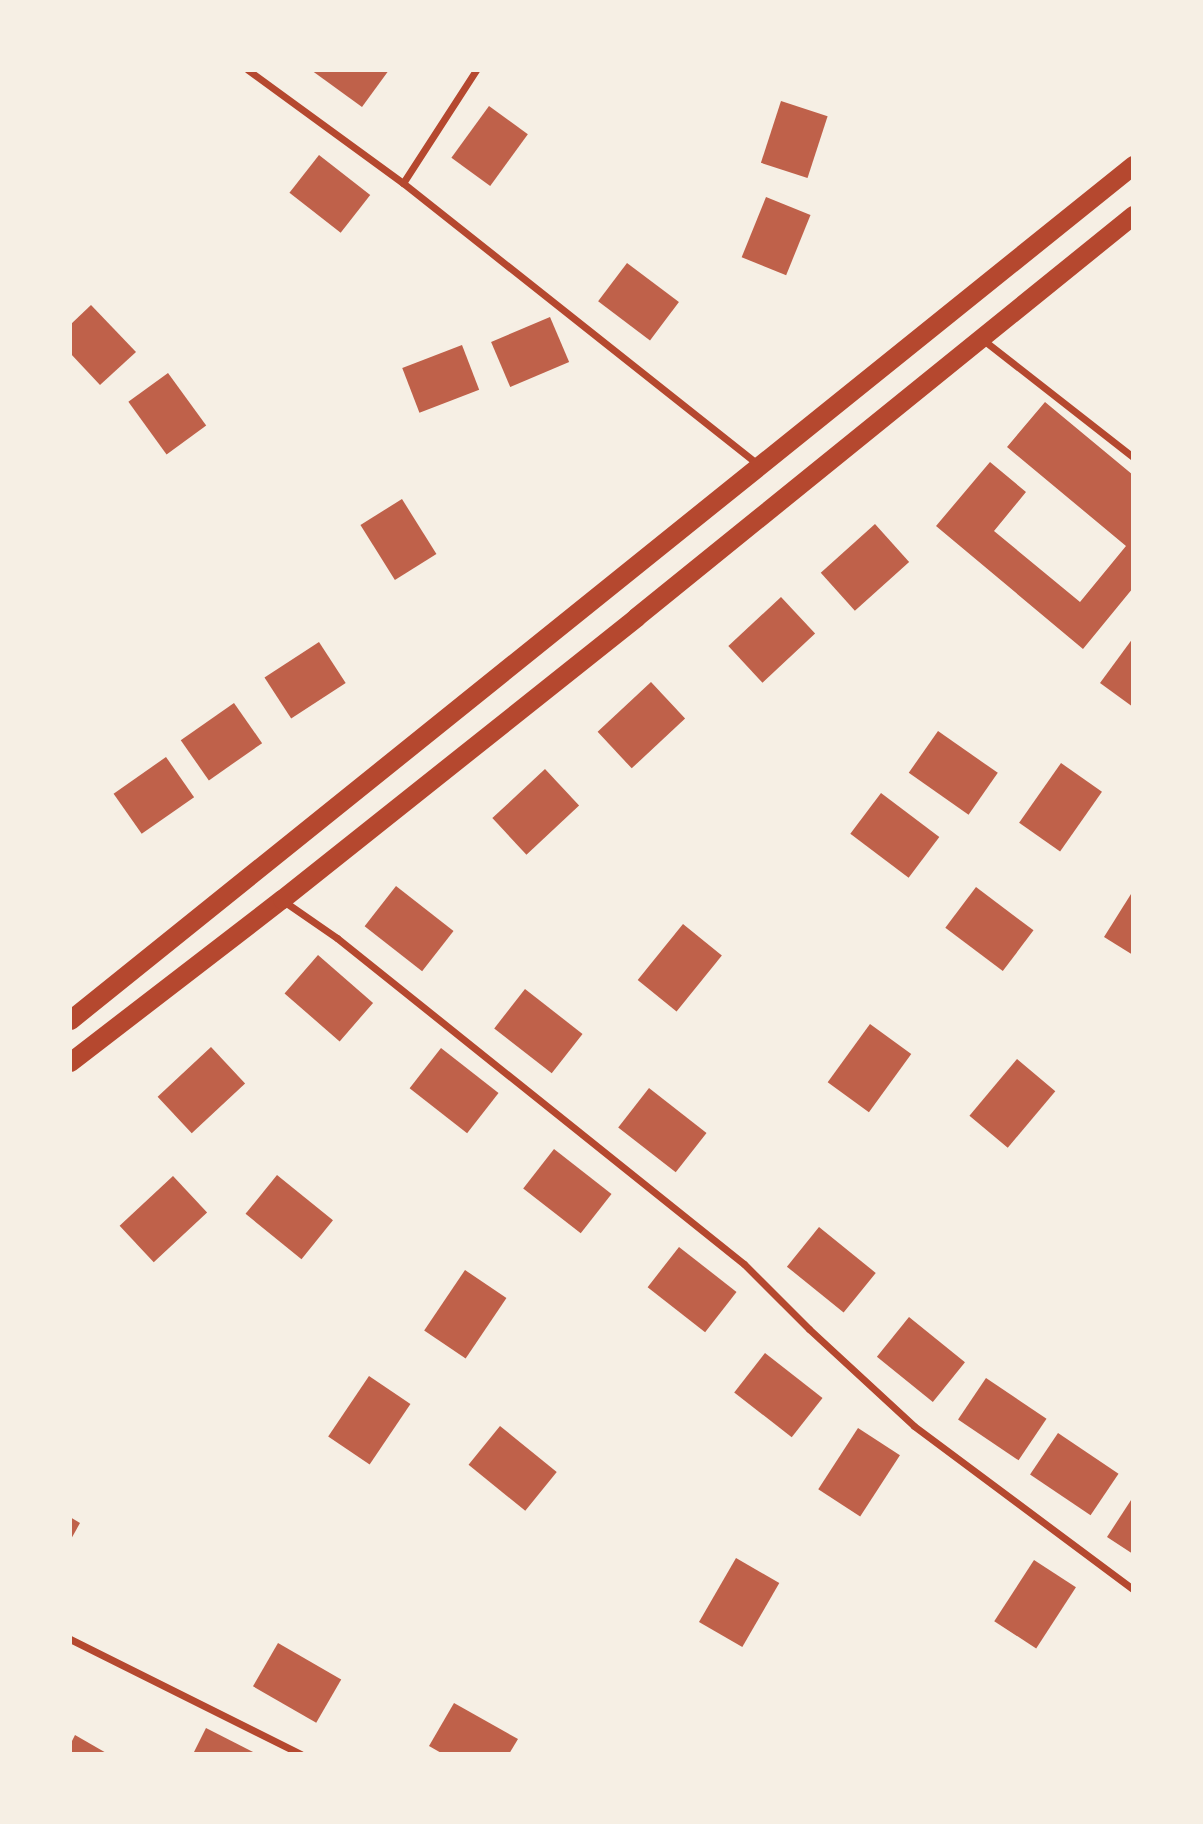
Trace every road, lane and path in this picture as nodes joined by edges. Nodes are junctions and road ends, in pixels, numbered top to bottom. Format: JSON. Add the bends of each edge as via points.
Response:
{"nodes":[{"id":1,"x":248,"y":70,"type":"edge"},
{"id":2,"x":476,"y":70,"type":"edge"},
{"id":3,"x":1133,"y":165,"type":"edge"},
{"id":4,"x":403,"y":183,"type":"junction"},
{"id":5,"x":1133,"y":215,"type":"edge"},
{"id":6,"x":980,"y":338,"type":"junction"},
{"id":7,"x":1133,"y":457,"type":"edge"},
{"id":8,"x":758,"y":466,"type":"junction"},
{"id":9,"x":282,"y":899,"type":"junction"},
{"id":10,"x":70,"y":1020,"type":"edge"},
{"id":11,"x":70,"y":1062,"type":"edge"},
{"id":12,"x":1133,"y":1589,"type":"edge"},
{"id":13,"x":70,"y":1639,"type":"edge"},
{"id":14,"x":301,"y":1754,"type":"edge"}],
"edges":[{"from":1,"to":4,"type":"street"},
{"from":2,"to":4,"type":"street"},
{"from":3,"to":8,"type":"highway"},
{"from":4,"to":8,"type":"street"},
{"from":5,"to":6,"type":"highway"},
{"from":6,"to":7,"type":"street"},
{"from":6,"to":9,"type":"highway"},
{"from":8,"to":10,"type":"highway"},
{"from":9,"to":11,"type":"highway"},
{"from":9,"to":12,"type":"street","via":[[744,1264],[914,1426]]},
{"from":13,"to":14,"type":"street"}]}
